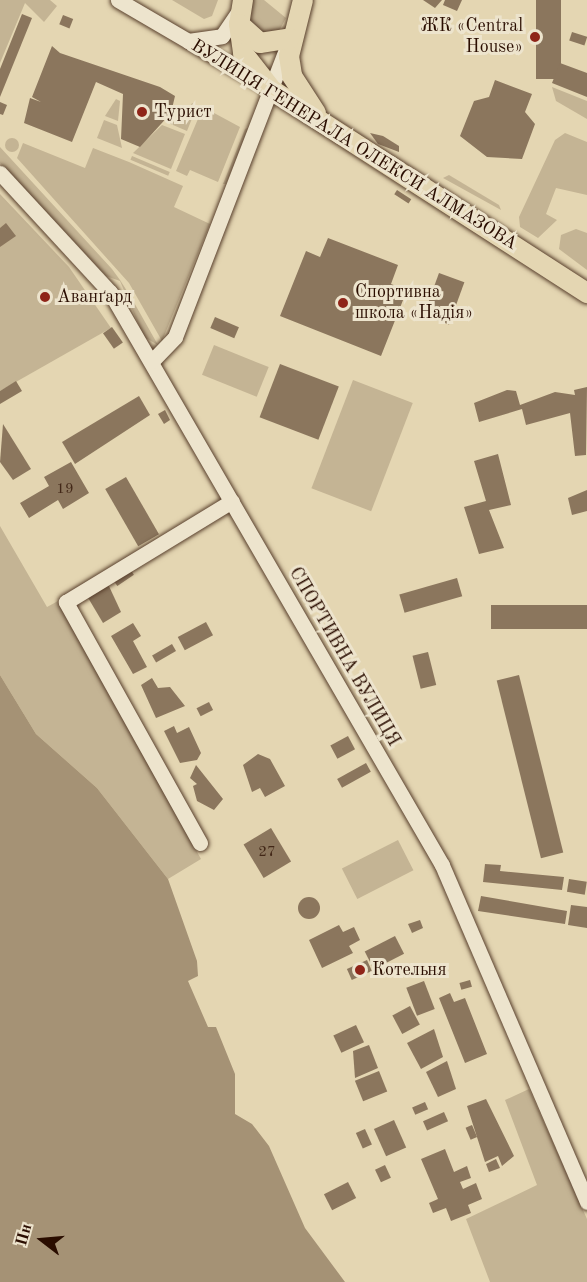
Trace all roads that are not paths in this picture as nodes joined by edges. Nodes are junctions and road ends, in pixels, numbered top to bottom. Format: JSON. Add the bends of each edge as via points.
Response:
{"nodes":[{"id":1,"x":118,"y":0,"type":"edge"},
{"id":2,"x":303,"y":0,"type":"edge"},
{"id":3,"x":240,"y":11,"type":"edge"},
{"id":4,"x":290,"y":38,"type":"junction"},
{"id":5,"x":188,"y":41,"type":"junction"},
{"id":6,"x":272,"y":90,"type":"junction"},
{"id":7,"x":328,"y":126,"type":"junction"},
{"id":8,"x":0,"y":173,"type":"edge"},
{"id":9,"x":587,"y":293,"type":"edge"},
{"id":10,"x":152,"y":361,"type":"junction"},
{"id":11,"x":232,"y":501,"type":"junction"},
{"id":12,"x":200,"y":843,"type":"dead end"},
{"id":13,"x":587,"y":1202,"type":"edge"}],
"edges":[{"from":1,"to":5,"type":"street","name":"ВУЛИЦЯ ГЕНЕРАЛА ОЛЕКСИ АЛМАЗОВА"},
{"from":2,"to":4,"type":"main road"},
{"from":3,"to":4,"type":"main road","via":[[260,43]]},
{"from":3,"to":5,"type":"street","via":[[222,36]]},
{"from":3,"to":6,"type":"main road","via":[[243,53]]},
{"from":4,"to":6,"type":"street"},
{"from":4,"to":7,"type":"main road","via":[[292,76]]},
{"from":5,"to":6,"type":"street","name":"ВУЛИЦЯ ГЕНЕРАЛА ОЛЕКСИ АЛМАЗОВА"},
{"from":6,"to":7,"type":"main road","name":"ВУЛИЦЯ ГЕНЕРАЛА ОЛЕКСИ АЛМАЗОВА"},
{"from":6,"to":10,"type":"street","via":[[175,337]]},
{"from":7,"to":9,"type":"main road","name":"ВУЛИЦЯ ГЕНЕРАЛА ОЛЕКСИ АЛМАЗОВА"},
{"from":8,"to":10,"type":"street","name":"СПОРТИВНА ВУЛИЦЯ","via":[[85,260]]},
{"from":10,"to":11,"type":"street","name":"СПОРТИВНА ВУЛИЦЯ"},
{"from":11,"to":12,"type":"street","via":[[66,602]]},
{"from":11,"to":13,"type":"street","name":"СПОРТИВНА ВУЛИЦЯ","via":[[442,865]]}]}
